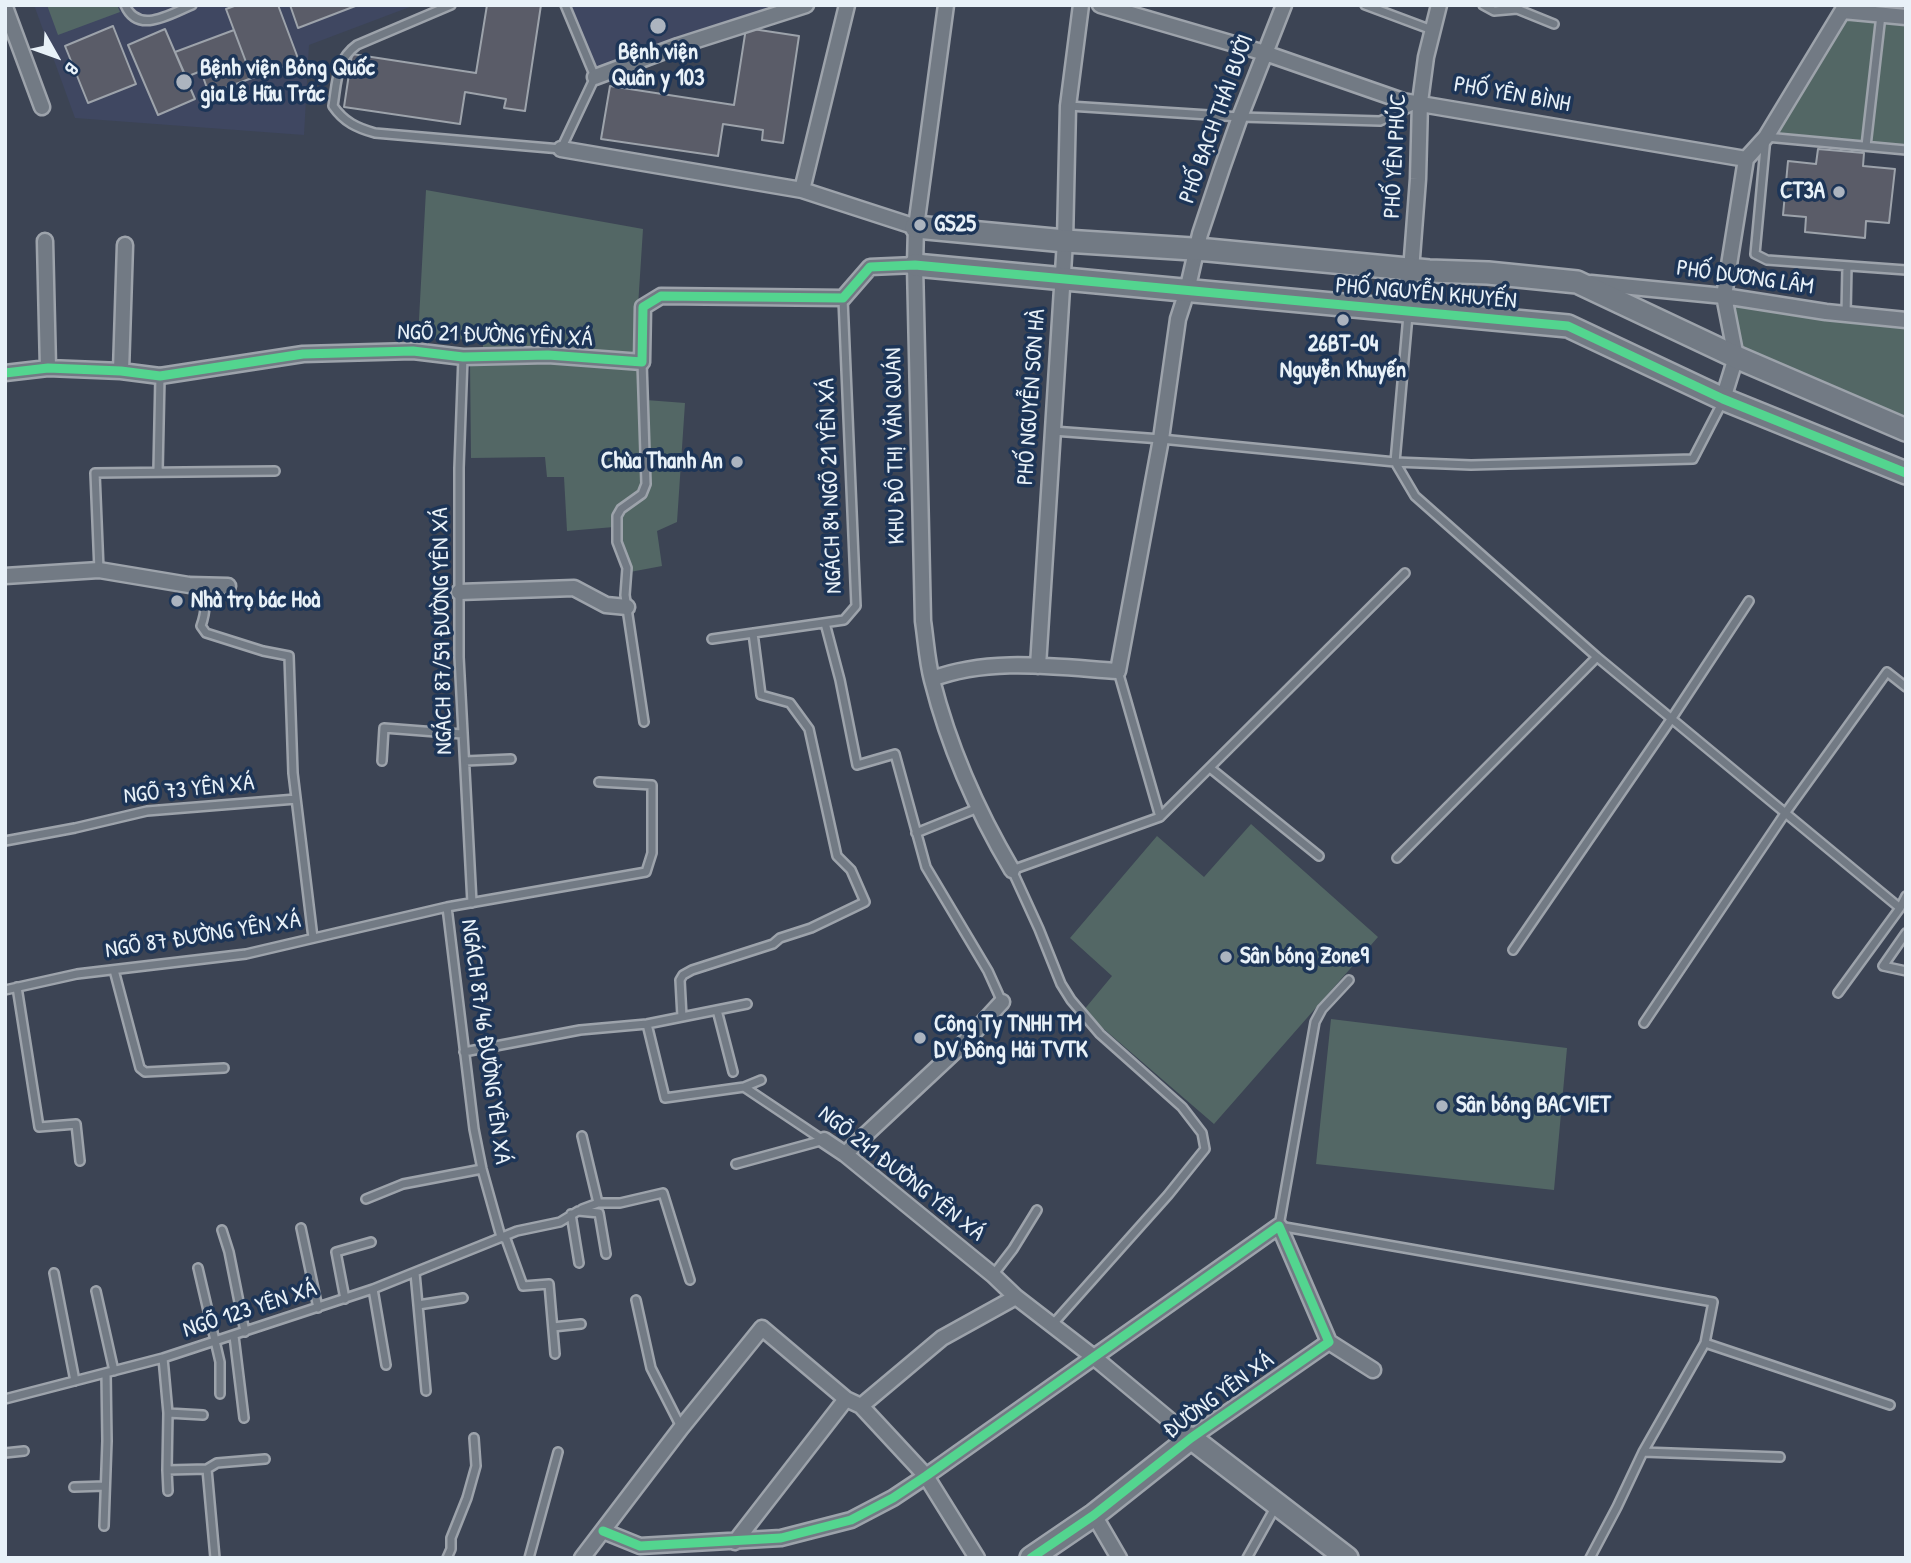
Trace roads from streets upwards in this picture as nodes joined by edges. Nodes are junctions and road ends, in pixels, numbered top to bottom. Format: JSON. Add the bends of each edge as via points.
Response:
{"nodes":[{"id":1,"x":806,"y":5,"type":"edge"},
{"id":2,"x":847,"y":5,"type":"edge"},
{"id":3,"x":946,"y":5,"type":"edge"},
{"id":4,"x":1081,"y":5,"type":"edge"},
{"id":5,"x":1100,"y":5,"type":"edge"},
{"id":6,"x":1284,"y":5,"type":"edge"},
{"id":7,"x":1439,"y":5,"type":"edge"},
{"id":8,"x":5,"y":7,"type":"edge"},
{"id":9,"x":1844,"y":8,"type":"edge"},
{"id":10,"x":1906,"y":17,"type":"edge"},
{"id":11,"x":1265,"y":53,"type":"junction"},
{"id":12,"x":595,"y":76,"type":"road end"},
{"id":13,"x":1420,"y":102,"type":"junction"},
{"id":14,"x":42,"y":107,"type":"dead end"},
{"id":15,"x":561,"y":149,"type":"road end"},
{"id":16,"x":1746,"y":159,"type":"junction"},
{"id":17,"x":802,"y":190,"type":"junction"},
{"id":18,"x":916,"y":228,"type":"junction"},
{"id":19,"x":45,"y":241,"type":"dead end"},
{"id":20,"x":1065,"y":242,"type":"junction"},
{"id":21,"x":125,"y":244,"type":"dead end"},
{"id":22,"x":1196,"y":249,"type":"junction"},
{"id":23,"x":915,"y":265,"type":"junction"},
{"id":24,"x":1410,"y":269,"type":"junction"},
{"id":25,"x":1062,"y":280,"type":"junction"},
{"id":26,"x":1577,"y":282,"type":"junction"},
{"id":27,"x":1187,"y":291,"type":"junction"},
{"id":28,"x":1724,"y":296,"type":"junction"},
{"id":29,"x":1408,"y":310,"type":"junction"},
{"id":30,"x":1906,"y":320,"type":"edge"},
{"id":31,"x":1736,"y":357,"type":"junction"},
{"id":32,"x":48,"y":368,"type":"junction"},
{"id":33,"x":121,"y":371,"type":"junction"},
{"id":34,"x":5,"y":373,"type":"edge"},
{"id":35,"x":1723,"y":399,"type":"junction"},
{"id":36,"x":1906,"y":430,"type":"edge"},
{"id":37,"x":1906,"y":473,"type":"edge"},
{"id":38,"x":5,"y":576,"type":"edge"},
{"id":39,"x":228,"y":586,"type":"dead end"},
{"id":40,"x":459,"y":592,"type":"road end"},
{"id":41,"x":627,"y":607,"type":"road end"},
{"id":42,"x":1038,"y":666,"type":"junction"},
{"id":43,"x":932,"y":679,"type":"junction"},
{"id":44,"x":1012,"y":870,"type":"road end"},
{"id":45,"x":1002,"y":1002,"type":"road end"},
{"id":46,"x":824,"y":1140,"type":"road end"},
{"id":47,"x":845,"y":1154,"type":"junction"},
{"id":48,"x":1016,"y":1297,"type":"junction"},
{"id":49,"x":1329,"y":1342,"type":"junction"},
{"id":50,"x":1095,"y":1358,"type":"junction"},
{"id":51,"x":1373,"y":1370,"type":"dead end"},
{"id":52,"x":846,"y":1399,"type":"junction"},
{"id":53,"x":861,"y":1406,"type":"junction"},
{"id":54,"x":1191,"y":1437,"type":"junction"},
{"id":55,"x":926,"y":1476,"type":"junction"},
{"id":56,"x":1094,"y":1515,"type":"junction"},
{"id":57,"x":603,"y":1531,"type":"junction"},
{"id":58,"x":735,"y":1542,"type":"junction"},
{"id":59,"x":1345,"y":1557,"type":"edge"},
{"id":60,"x":582,"y":1558,"type":"edge"},
{"id":61,"x":977,"y":1558,"type":"edge"},
{"id":62,"x":1031,"y":1558,"type":"edge"},
{"id":63,"x":1119,"y":1558,"type":"edge"}],
"edges":[{"from":1,"to":12,"type":"street"},
{"from":2,"to":17,"type":"street"},
{"from":3,"to":18,"type":"street","name":"KHU ĐÔ THỊ VĂN QUÁN"},
{"from":4,"to":20,"type":"street","name":"PHỐ NGUYỄN SƠN HÀ","via":[[1068,106]]},
{"from":5,"to":11,"type":"street","name":"PHỐ YÊN BÌNH"},
{"from":6,"to":11,"type":"street","name":"PHỐ BẠCH THÁI BƯỞI"},
{"from":7,"to":13,"type":"street","name":"PHỐ YÊN PHÚC"},
{"from":8,"to":14,"type":"street"},
{"from":9,"to":10,"type":"street"},
{"from":9,"to":16,"type":"street","via":[[1766,137]]},
{"from":11,"to":13,"type":"street","name":"PHỐ YÊN BÌNH","via":[[1403,101]]},
{"from":11,"to":22,"type":"street","name":"PHỐ BẠCH THÁI BƯỞI"},
{"from":13,"to":16,"type":"street","name":"PHỐ YÊN BÌNH"},
{"from":13,"to":24,"type":"street","name":"PHỐ YÊN PHÚC"},
{"from":15,"to":17,"type":"street"},
{"from":16,"to":28,"type":"street"},
{"from":17,"to":18,"type":"street"},
{"from":18,"to":20,"type":"street","name":"PHỐ NGUYỄN KHUYẾN"},
{"from":18,"to":23,"type":"street","name":"KHU ĐÔ THỊ VĂN QUÁN"},
{"from":19,"to":32,"type":"street"},
{"from":20,"to":22,"type":"street","name":"PHỐ NGUYỄN KHUYẾN"},
{"from":20,"to":25,"type":"street","name":"PHỐ NGUYỄN SƠN HÀ"},
{"from":21,"to":33,"type":"street"},
{"from":22,"to":24,"type":"street","name":"PHỐ NGUYỄN KHUYẾN"},
{"from":22,"to":27,"type":"street","name":"PHỐ BẠCH THÁI BƯỞI"},
{"from":23,"to":25,"type":"street","name":"PHỐ NGUYỄN KHUYẾN"},
{"from":23,"to":33,"type":"street","name":"NGÕ 21 ĐƯỜNG YÊN XÁ","via":[[870,267],[843,298],[661,296],[643,307],[642,362],[548,355],[463,357],[413,351],[303,355],[160,376]]},
{"from":23,"to":43,"type":"street","name":"KHU ĐÔ THỊ VĂN QUÁN","via":[[923,621]]},
{"from":24,"to":26,"type":"street","name":"PHỐ NGUYỄN KHUYẾN"},
{"from":24,"to":29,"type":"street","name":"PHỐ YÊN PHÚC"},
{"from":25,"to":27,"type":"street","name":"PHỐ NGUYỄN KHUYẾN"},
{"from":25,"to":42,"type":"street","name":"PHỐ NGUYỄN SƠN HÀ"},
{"from":26,"to":28,"type":"street","name":"PHỐ DƯƠNG LÂM"},
{"from":26,"to":31,"type":"street","name":"PHỐ NGUYỄN KHUYẾN"},
{"from":27,"to":29,"type":"street","name":"PHỐ NGUYỄN KHUYẾN"},
{"from":27,"to":42,"type":"street","name":"PHỐ BẠCH THÁI BƯỞI","via":[[1178,319],[1118,671]]},
{"from":28,"to":30,"type":"street","name":"PHỐ DƯƠNG LÂM"},
{"from":28,"to":31,"type":"street"},
{"from":29,"to":35,"type":"street","name":"PHỐ NGUYỄN KHUYẾN","via":[[1568,327]]},
{"from":31,"to":35,"type":"street"},
{"from":31,"to":36,"type":"street","name":"PHỐ NGUYỄN KHUYẾN"},
{"from":32,"to":33,"type":"street","name":"NGÕ 21 ĐƯỜNG YÊN XÁ"},
{"from":32,"to":34,"type":"street","name":"NGÕ 21 ĐƯỜNG YÊN XÁ"},
{"from":35,"to":37,"type":"street","name":"PHỐ NGUYỄN KHUYẾN"},
{"from":38,"to":39,"type":"street","via":[[99,570]]},
{"from":40,"to":41,"type":"street","via":[[574,588],[606,605]]},
{"from":42,"to":43,"type":"street","via":[[974,668]]},
{"from":43,"to":44,"type":"street","name":"KHU ĐÔ THỊ VĂN QUÁN","via":[[963,774]]},
{"from":45,"to":47,"type":"street"},
{"from":46,"to":47,"type":"street","name":"NGÕ 241 ĐƯỜNG YÊN XÁ"},
{"from":47,"to":48,"type":"street","name":"NGÕ 241 ĐƯỜNG YÊN XÁ"},
{"from":48,"to":50,"type":"street","name":"NGÕ 241 ĐƯỜNG YÊN XÁ"},
{"from":48,"to":53,"type":"street","via":[[942,1338]]},
{"from":49,"to":50,"type":"street","via":[[1279,1226]]},
{"from":49,"to":51,"type":"street"},
{"from":49,"to":54,"type":"street","name":"ĐƯỜNG YÊN XÁ"},
{"from":50,"to":54,"type":"street","name":"NGÕ 241 ĐƯỜNG YÊN XÁ"},
{"from":50,"to":55,"type":"street"},
{"from":52,"to":53,"type":"street"},
{"from":52,"to":57,"type":"street","via":[[762,1328]]},
{"from":52,"to":58,"type":"street"},
{"from":53,"to":55,"type":"street"},
{"from":54,"to":56,"type":"street","name":"ĐƯỜNG YÊN XÁ"},
{"from":54,"to":59,"type":"street"},
{"from":55,"to":58,"type":"street","via":[[851,1520],[781,1538]]},
{"from":55,"to":61,"type":"street"},
{"from":56,"to":62,"type":"street","name":"ĐƯỜNG YÊN XÁ"},
{"from":56,"to":63,"type":"street"},
{"from":57,"to":58,"type":"street","via":[[639,1546]]},
{"from":57,"to":60,"type":"street"}]}
